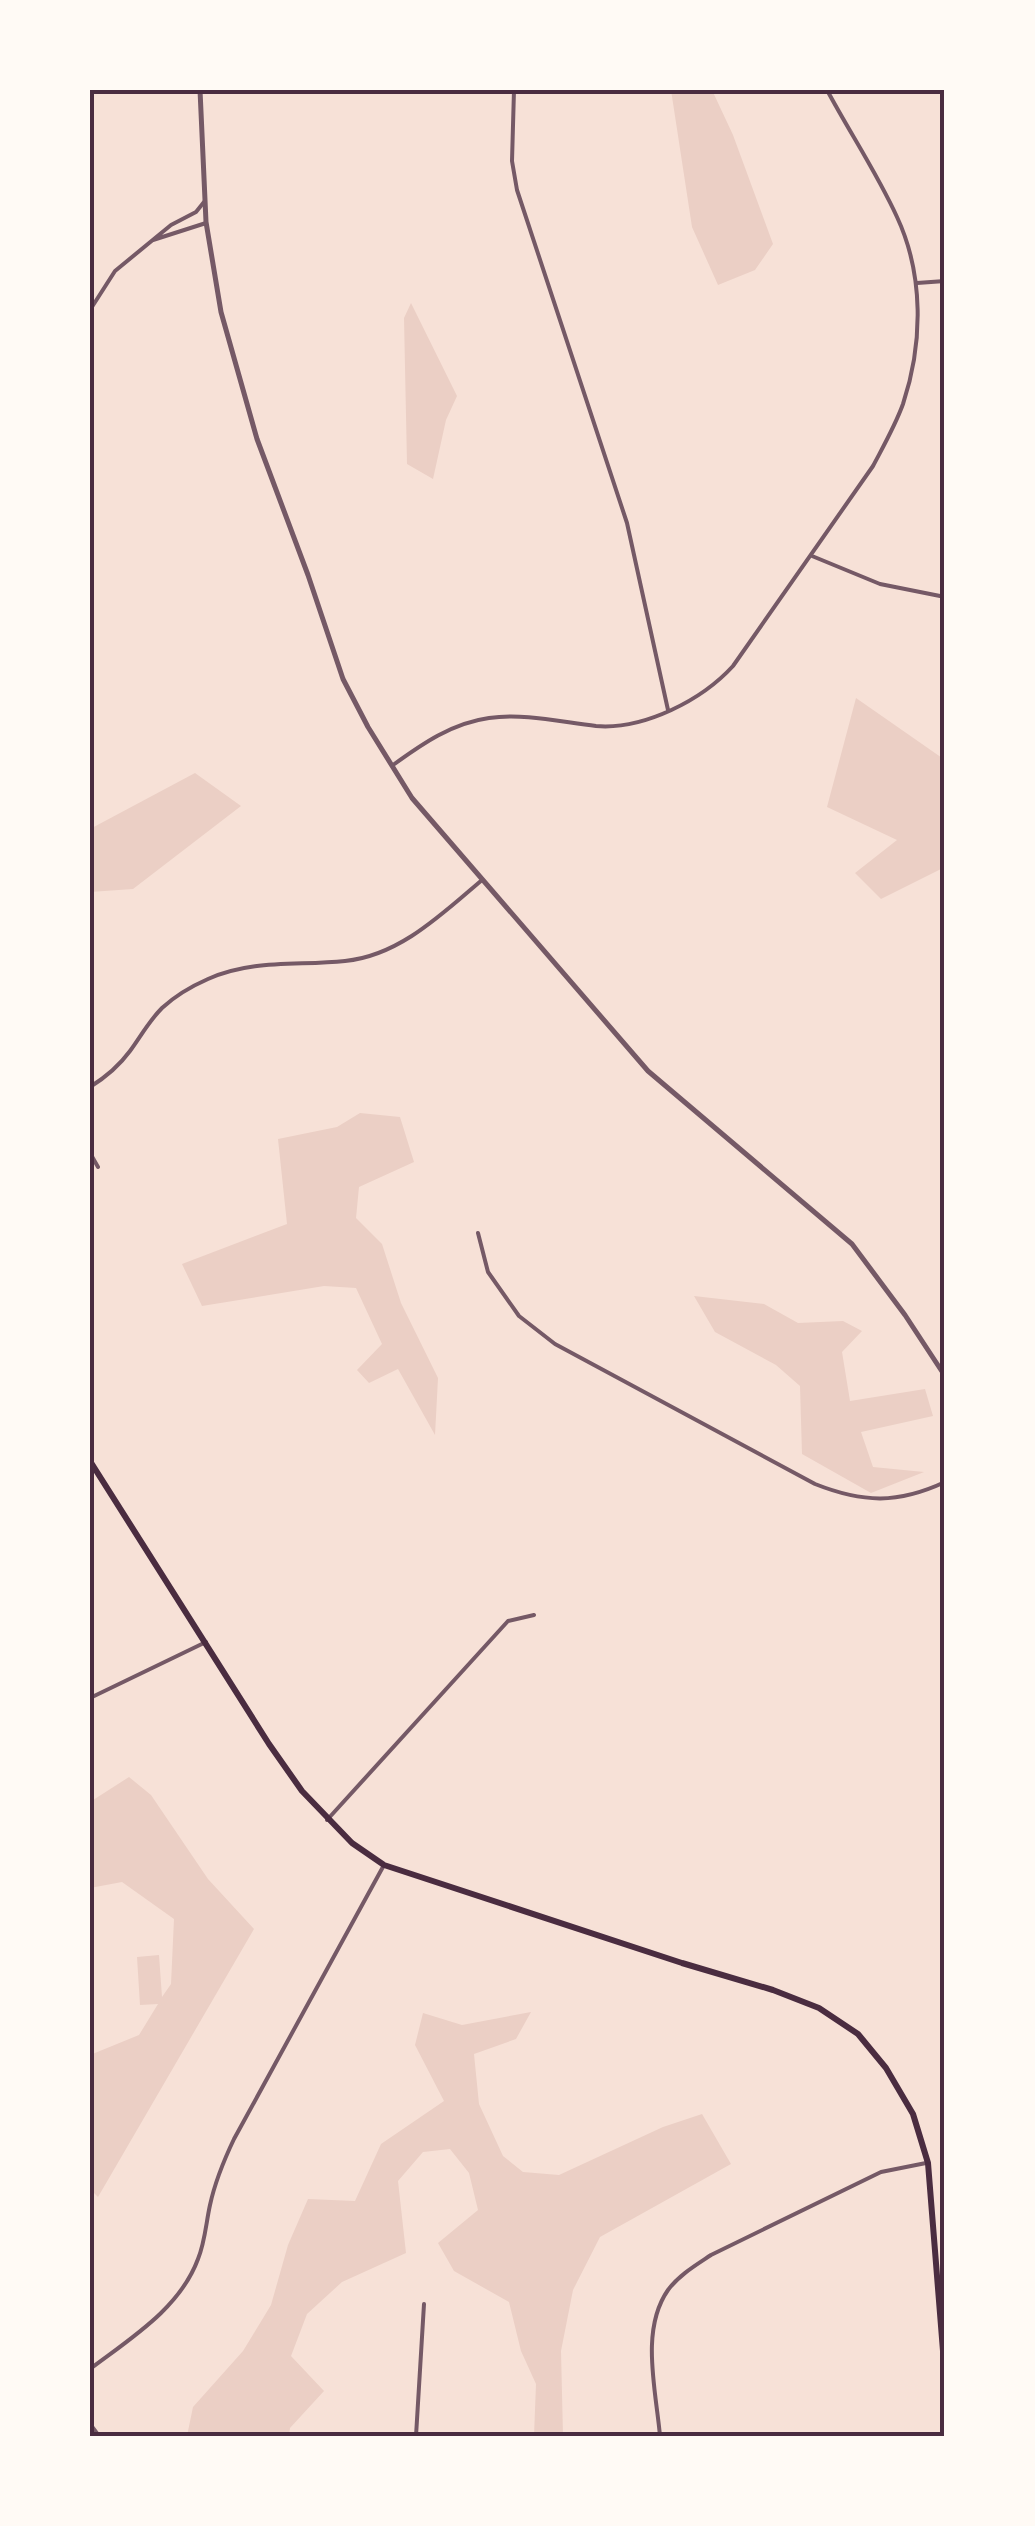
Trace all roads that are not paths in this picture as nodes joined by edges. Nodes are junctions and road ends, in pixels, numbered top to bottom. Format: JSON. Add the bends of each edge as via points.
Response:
{"nodes":[{"id":1,"x":200,"y":90,"type":"edge"},
{"id":2,"x":514,"y":90,"type":"edge"},
{"id":3,"x":827,"y":90,"type":"edge"},
{"id":4,"x":206,"y":199,"type":"junction"},
{"id":5,"x":206,"y":222,"type":"junction"},
{"id":6,"x":148,"y":242,"type":"junction"},
{"id":7,"x":945,"y":281,"type":"edge"},
{"id":8,"x":917,"y":283,"type":"junction"},
{"id":9,"x":90,"y":310,"type":"edge"},
{"id":10,"x":812,"y":556,"type":"junction"},
{"id":11,"x":945,"y":597,"type":"edge"},
{"id":12,"x":668,"y":710,"type":"junction"},
{"id":13,"x":392,"y":765,"type":"junction"},
{"id":14,"x":482,"y":880,"type":"junction"},
{"id":15,"x":90,"y":1086,"type":"edge"},
{"id":16,"x":90,"y":1153,"type":"edge"},
{"id":17,"x":98,"y":1167,"type":"dead end"},
{"id":18,"x":478,"y":1233,"type":"dead end"},
{"id":19,"x":945,"y":1376,"type":"edge"},
{"id":20,"x":90,"y":1461,"type":"edge"},
{"id":21,"x":945,"y":1482,"type":"edge"},
{"id":22,"x":534,"y":1616,"type":"dead end"},
{"id":23,"x":206,"y":1642,"type":"junction"},
{"id":24,"x":90,"y":1698,"type":"edge"},
{"id":25,"x":328,"y":1820,"type":"junction"},
{"id":26,"x":384,"y":1865,"type":"junction"},
{"id":27,"x":928,"y":2163,"type":"junction"},
{"id":28,"x":424,"y":2304,"type":"dead end"},
{"id":29,"x":90,"y":2369,"type":"edge"},
{"id":30,"x":945,"y":2376,"type":"edge"},
{"id":31,"x":90,"y":2424,"type":"edge"},
{"id":32,"x":98,"y":2436,"type":"edge"},
{"id":33,"x":416,"y":2436,"type":"edge"},
{"id":34,"x":660,"y":2436,"type":"edge"}],
"edges":[{"from":1,"to":4,"type":"street"},
{"from":2,"to":12,"type":"street","via":[[517,190],[627,523]]},
{"from":3,"to":8,"type":"street","via":[[899,221]]},
{"from":4,"to":5,"type":"street"},
{"from":4,"to":6,"type":"street"},
{"from":5,"to":6,"type":"street"},
{"from":5,"to":13,"type":"street","via":[[220,312],[257,439],[343,679]]},
{"from":6,"to":9,"type":"street","via":[[115,271]]},
{"from":7,"to":8,"type":"street"},
{"from":8,"to":10,"type":"street","via":[[913,366],[903,404],[873,466]]},
{"from":10,"to":11,"type":"street","via":[[880,584]]},
{"from":10,"to":12,"type":"street","via":[[734,666],[716,685]]},
{"from":12,"to":13,"type":"street","via":[[602,726],[488,718],[456,726]]},
{"from":13,"to":14,"type":"street"},
{"from":14,"to":15,"type":"street","via":[[379,954],[347,962],[276,962],[210,978],[163,1007],[110,1074]]},
{"from":14,"to":19,"type":"street","via":[[652,1076],[852,1244]]},
{"from":16,"to":17,"type":"street"},
{"from":18,"to":21,"type":"street","via":[[488,1272],[520,1316],[555,1344],[815,1484],[873,1499],[905,1497]]},
{"from":20,"to":23,"type":"main road"},
{"from":22,"to":25,"type":"street","via":[[508,1622]]},
{"from":23,"to":24,"type":"street"},
{"from":23,"to":25,"type":"main road","via":[[269,1744]]},
{"from":25,"to":26,"type":"main road"},
{"from":26,"to":27,"type":"main road","via":[[819,2008],[858,2034],[886,2068],[913,2114]]},
{"from":26,"to":29,"type":"street","via":[[234,2139],[190,2278],[155,2318]]},
{"from":27,"to":30,"type":"main road"},
{"from":27,"to":34,"type":"street","via":[[881,2172],[686,2271],[668,2290],[652,2330]]},
{"from":28,"to":33,"type":"street"},
{"from":31,"to":32,"type":"street"}]}
